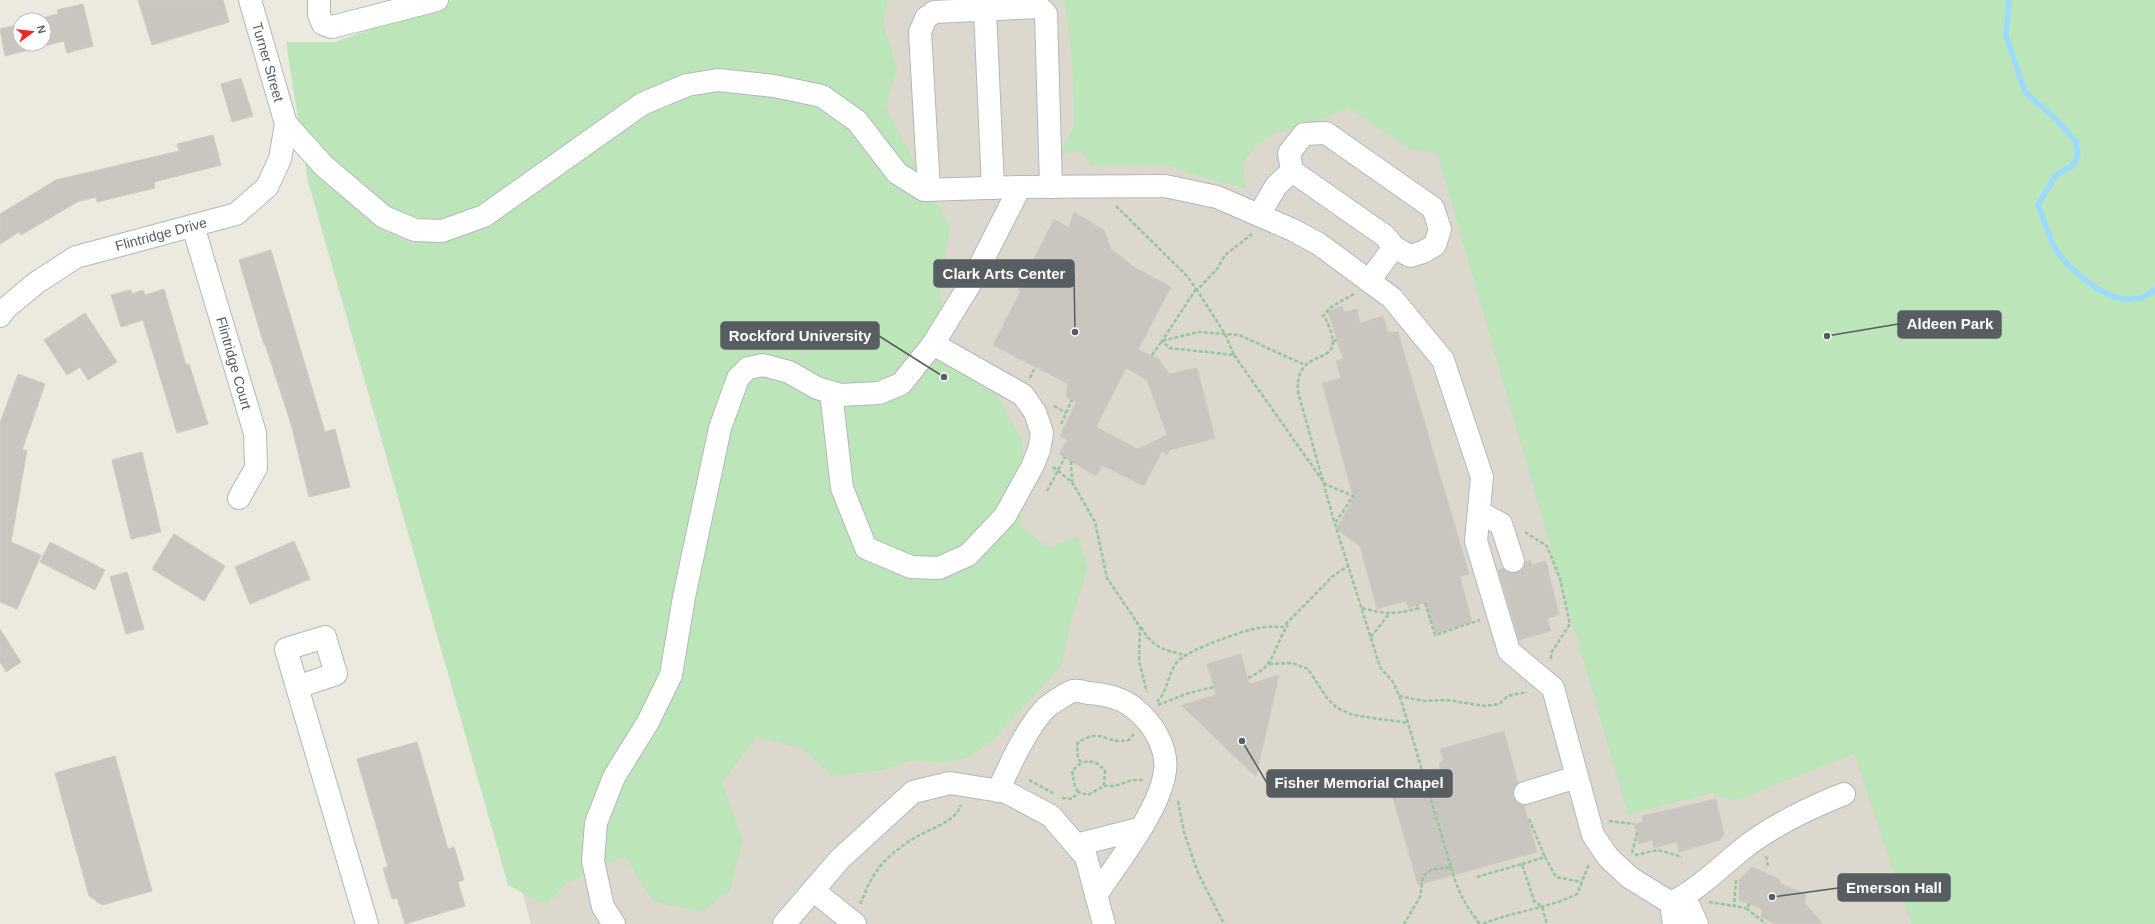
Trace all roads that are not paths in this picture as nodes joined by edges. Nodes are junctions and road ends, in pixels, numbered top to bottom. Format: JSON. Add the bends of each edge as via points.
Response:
{"nodes":[{"id":1,"x":250,"y":0,"type":"edge"},
{"id":2,"x":320,"y":0,"type":"edge"},
{"id":3,"x":437,"y":0,"type":"edge"},
{"id":4,"x":398,"y":5,"type":"edge"},
{"id":5,"x":985,"y":10,"type":"junction"},
{"id":6,"x":286,"y":124,"type":"junction"},
{"id":7,"x":1292,"y":171,"type":"junction"},
{"id":8,"x":1020,"y":187,"type":"junction"},
{"id":9,"x":1052,"y":187,"type":"junction"},
{"id":10,"x":993,"y":188,"type":"junction"},
{"id":11,"x":929,"y":190,"type":"junction"},
{"id":12,"x":1259,"y":215,"type":"junction"},
{"id":13,"x":193,"y":226,"type":"junction"},
{"id":14,"x":1394,"y":247,"type":"junction"},
{"id":15,"x":1366,"y":279,"type":"junction"},
{"id":16,"x":0,"y":316,"type":"edge"},
{"id":17,"x":933,"y":344,"type":"junction"},
{"id":18,"x":831,"y":392,"type":"junction"},
{"id":19,"x":239,"y":498,"type":"dead end"},
{"id":20,"x":1479,"y":512,"type":"junction"},
{"id":21,"x":1513,"y":561,"type":"dead end"},
{"id":22,"x":297,"y":687,"type":"dead end"},
{"id":23,"x":1577,"y":777,"type":"junction"},
{"id":24,"x":1003,"y":781,"type":"junction"},
{"id":25,"x":1525,"y":793,"type":"dead end"},
{"id":26,"x":1844,"y":794,"type":"dead end"},
{"id":27,"x":1139,"y":829,"type":"junction"},
{"id":28,"x":1076,"y":845,"type":"junction"},
{"id":29,"x":813,"y":890,"type":"junction"},
{"id":30,"x":1096,"y":895,"type":"junction"},
{"id":31,"x":1678,"y":899,"type":"junction"},
{"id":32,"x":853,"y":922,"type":"edge"},
{"id":33,"x":367,"y":924,"type":"edge"},
{"id":34,"x":614,"y":924,"type":"edge"},
{"id":35,"x":784,"y":924,"type":"edge"},
{"id":36,"x":1104,"y":924,"type":"edge"},
{"id":37,"x":1674,"y":924,"type":"edge"},
{"id":38,"x":1697,"y":924,"type":"edge"}],
"edges":[{"from":1,"to":6,"type":"street","name":"Turner Street"},
{"from":2,"to":4,"type":"street","via":[[319,15],[323,24],[332,27]]},
{"from":3,"to":4,"type":"street"},
{"from":5,"to":9,"type":"street","via":[[1039,8],[1046,14]]},
{"from":5,"to":10,"type":"street"},
{"from":5,"to":11,"type":"street","via":[[934,12],[926,18],[920,32]]},
{"from":6,"to":11,"type":"street","via":[[324,166],[384,217],[415,230],[442,231],[484,216],[642,104],[687,85],[718,80],[774,86],[822,96],[857,121],[897,173],[924,190]]},
{"from":6,"to":13,"type":"street","name":"Flintridge Drive","via":[[280,159],[267,187],[236,214]]},
{"from":7,"to":12,"type":"street","via":[[1276,186]]},
{"from":7,"to":14,"type":"street","via":[[1385,236]]},
{"from":7,"to":14,"type":"street","via":[[1289,153],[1304,134],[1326,133],[1433,208],[1440,229],[1435,246],[1410,256]]},
{"from":8,"to":9,"type":"street"},
{"from":8,"to":10,"type":"street"},
{"from":8,"to":17,"type":"street","via":[[972,281]]},
{"from":9,"to":12,"type":"street","via":[[1166,186],[1217,197]]},
{"from":10,"to":11,"type":"street"},
{"from":12,"to":15,"type":"street","via":[[1319,244]]},
{"from":13,"to":16,"type":"street","name":"Flintridge Drive","via":[[76,257],[36,282]]},
{"from":13,"to":19,"type":"street","name":"Flintridge Court","via":[[254,433],[256,468]]},
{"from":14,"to":15,"type":"street"},
{"from":15,"to":20,"type":"street","via":[[1392,298],[1443,360],[1482,477]]},
{"from":17,"to":18,"type":"street","via":[[902,384],[879,393],[841,395]]},
{"from":17,"to":18,"type":"street","via":[[1023,396],[1035,412],[1042,432],[1033,495],[1005,516],[968,555],[939,568],[911,567],[866,548],[842,488]]},
{"from":18,"to":34,"type":"street","via":[[817,388],[789,372],[762,365],[748,368],[738,378],[720,428],[684,597],[671,675],[648,722],[614,777],[596,823],[593,861],[603,907]]},
{"from":20,"to":21,"type":"street","via":[[1501,524]]},
{"from":20,"to":23,"type":"street","via":[[1476,541],[1509,651],[1553,688]]},
{"from":22,"to":33,"type":"street"},
{"from":23,"to":25,"type":"street"},
{"from":23,"to":31,"type":"street","via":[[1593,835],[1604,851],[1629,877]]},
{"from":24,"to":27,"type":"street","via":[[1023,741],[1045,709],[1073,691],[1103,694],[1133,707],[1155,730],[1163,753],[1165,770],[1159,792]]},
{"from":24,"to":28,"type":"street","via":[[1006,792],[1051,816]]},
{"from":24,"to":29,"type":"street","via":[[959,784],[950,782],[913,792],[840,859]]},
{"from":26,"to":31,"type":"street","via":[[1807,809],[1762,835],[1705,882]]},
{"from":27,"to":28,"type":"street"},
{"from":27,"to":30,"type":"street"},
{"from":28,"to":30,"type":"street","via":[[1086,857]]},
{"from":29,"to":32,"type":"street"},
{"from":29,"to":35,"type":"street"},
{"from":30,"to":36,"type":"street"},
{"from":31,"to":37,"type":"street"},
{"from":31,"to":38,"type":"street"}]}
